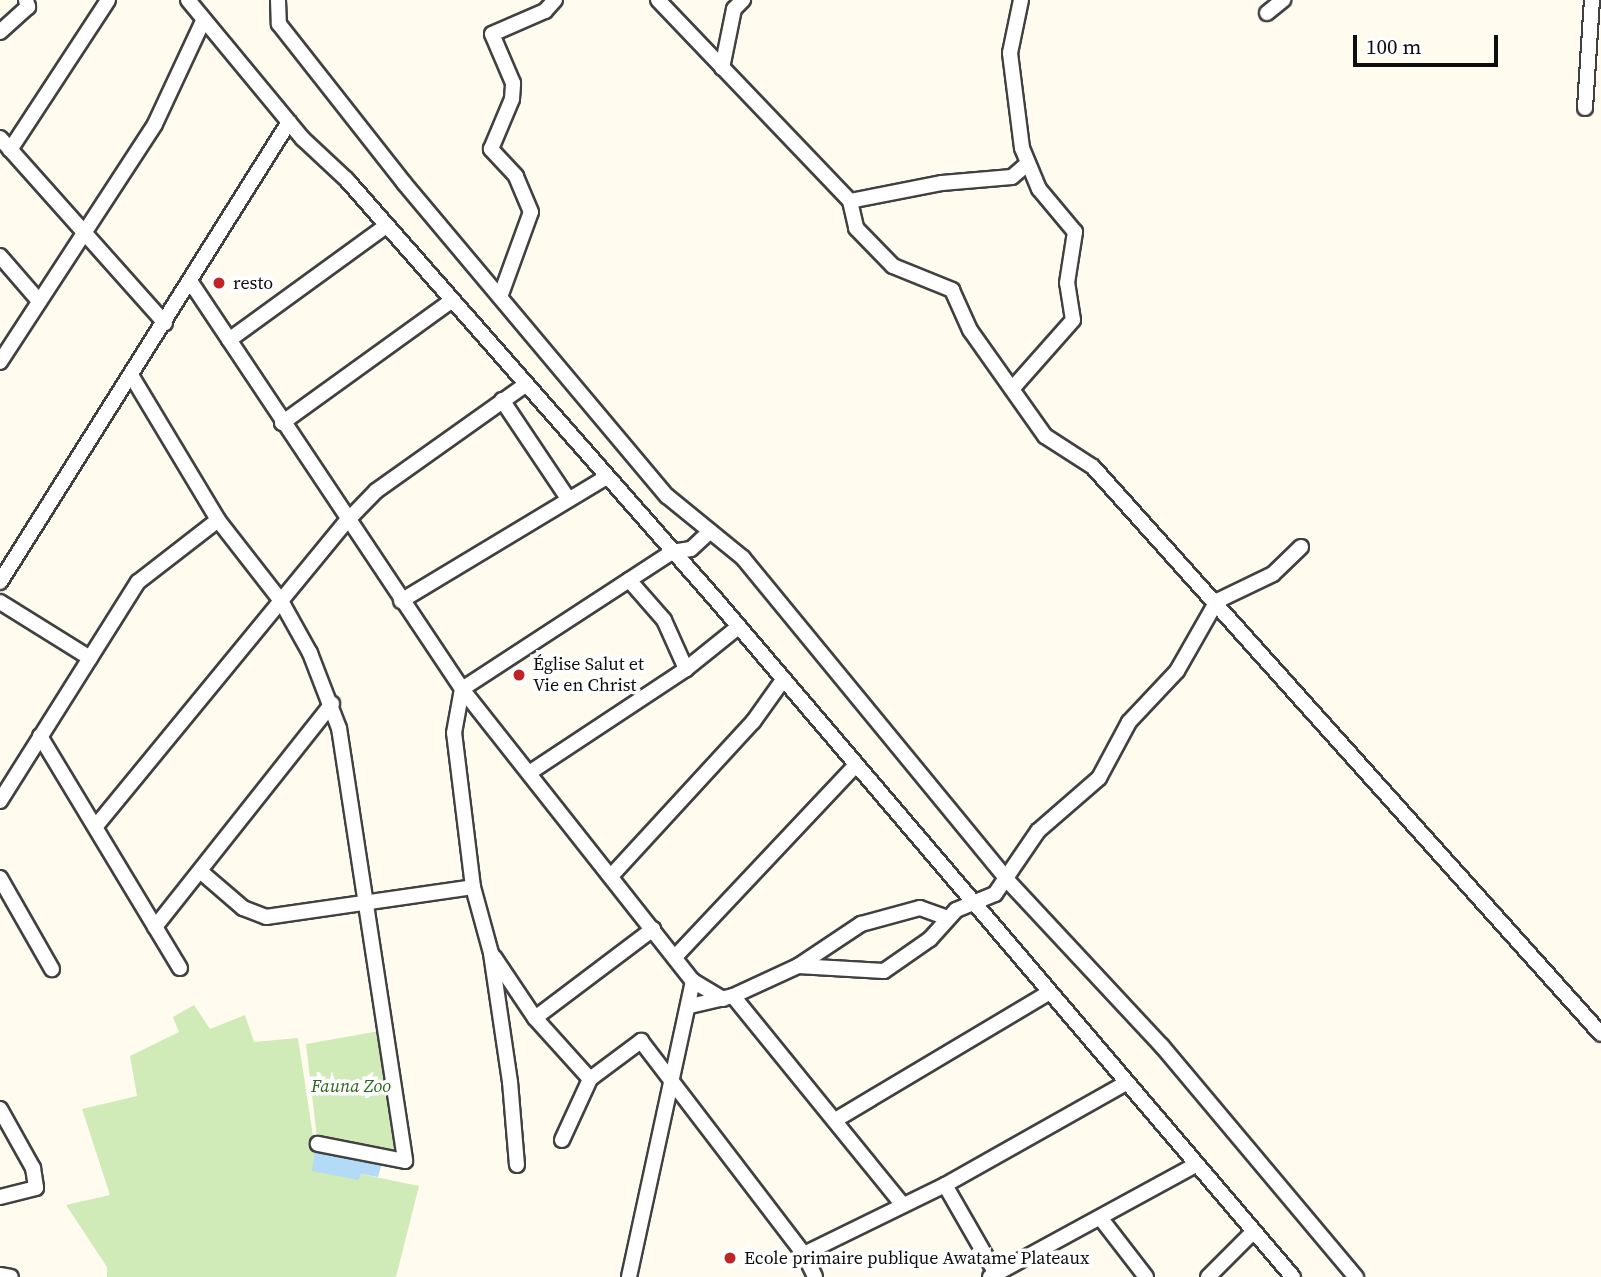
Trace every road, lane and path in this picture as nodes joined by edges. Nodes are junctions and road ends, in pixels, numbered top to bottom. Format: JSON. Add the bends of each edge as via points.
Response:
{"nodes":[{"id":1,"x":108,"y":0,"type":"edge"},
{"id":2,"x":188,"y":0,"type":"edge"},
{"id":3,"x":278,"y":0,"type":"edge"},
{"id":4,"x":555,"y":0,"type":"edge"},
{"id":5,"x":658,"y":0,"type":"edge"},
{"id":6,"x":743,"y":0,"type":"edge"},
{"id":7,"x":1021,"y":0,"type":"edge"},
{"id":8,"x":1283,"y":0,"type":"edge"},
{"id":9,"x":1592,"y":0,"type":"edge"},
{"id":10,"x":32,"y":2,"type":"edge"},
{"id":11,"x":1267,"y":13,"type":"dead end"},
{"id":12,"x":203,"y":20,"type":"junction"},
{"id":13,"x":0,"y":32,"type":"edge"},
{"id":14,"x":722,"y":68,"type":"junction"},
{"id":15,"x":1585,"y":108,"type":"dead end"},
{"id":16,"x":289,"y":122,"type":"junction"},
{"id":17,"x":0,"y":138,"type":"edge"},
{"id":18,"x":10,"y":150,"type":"junction"},
{"id":19,"x":1026,"y":165,"type":"junction"},
{"id":20,"x":850,"y":201,"type":"junction"},
{"id":21,"x":386,"y":226,"type":"junction"},
{"id":22,"x":81,"y":234,"type":"junction"},
{"id":23,"x":0,"y":256,"type":"edge"},
{"id":24,"x":190,"y":281,"type":"junction"},
{"id":25,"x":500,"y":298,"type":"junction"},
{"id":26,"x":39,"y":301,"type":"junction"},
{"id":27,"x":450,"y":302,"type":"junction"},
{"id":28,"x":165,"y":323,"type":"junction"},
{"id":29,"x":229,"y":340,"type":"junction"},
{"id":30,"x":0,"y":362,"type":"edge"},
{"id":31,"x":131,"y":376,"type":"junction"},
{"id":32,"x":525,"y":385,"type":"junction"},
{"id":33,"x":1012,"y":389,"type":"junction"},
{"id":34,"x":502,"y":400,"type":"junction"},
{"id":35,"x":282,"y":423,"type":"junction"},
{"id":36,"x":605,"y":478,"type":"junction"},
{"id":37,"x":567,"y":497,"type":"junction"},
{"id":38,"x":218,"y":520,"type":"junction"},
{"id":39,"x":346,"y":522,"type":"junction"},
{"id":40,"x":710,"y":531,"type":"junction"},
{"id":41,"x":1301,"y":547,"type":"dead end"},
{"id":42,"x":672,"y":552,"type":"junction"},
{"id":43,"x":2,"y":575,"type":"edge"},
{"id":44,"x":629,"y":580,"type":"junction"},
{"id":45,"x":281,"y":601,"type":"junction"},
{"id":46,"x":401,"y":601,"type":"junction"},
{"id":47,"x":1217,"y":601,"type":"junction"},
{"id":48,"x":0,"y":602,"type":"edge"},
{"id":49,"x":737,"y":628,"type":"junction"},
{"id":50,"x":90,"y":658,"type":"junction"},
{"id":51,"x":686,"y":669,"type":"junction"},
{"id":52,"x":783,"y":680,"type":"junction"},
{"id":53,"x":462,"y":689,"type":"junction"},
{"id":54,"x":332,"y":704,"type":"junction"},
{"id":55,"x":40,"y":736,"type":"junction"},
{"id":56,"x":854,"y":767,"type":"junction"},
{"id":57,"x":529,"y":773,"type":"junction"},
{"id":58,"x":0,"y":801,"type":"edge"},
{"id":59,"x":96,"y":826,"type":"junction"},
{"id":60,"x":200,"y":871,"type":"junction"},
{"id":61,"x":612,"y":874,"type":"junction"},
{"id":62,"x":0,"y":878,"type":"edge"},
{"id":63,"x":1008,"y":881,"type":"junction"},
{"id":64,"x":473,"y":887,"type":"junction"},
{"id":65,"x":366,"y":899,"type":"junction"},
{"id":66,"x":970,"y":904,"type":"junction"},
{"id":67,"x":947,"y":918,"type":"junction"},
{"id":68,"x":156,"y":927,"type":"junction"},
{"id":69,"x":653,"y":929,"type":"junction"},
{"id":70,"x":491,"y":953,"type":"junction"},
{"id":71,"x":675,"y":957,"type":"junction"},
{"id":72,"x":798,"y":966,"type":"junction"},
{"id":73,"x":180,"y":968,"type":"dead end"},
{"id":74,"x":52,"y":969,"type":"dead end"},
{"id":75,"x":693,"y":981,"type":"junction"},
{"id":76,"x":1047,"y":994,"type":"junction"},
{"id":77,"x":728,"y":998,"type":"junction"},
{"id":78,"x":690,"y":1006,"type":"junction"},
{"id":79,"x":536,"y":1018,"type":"junction"},
{"id":80,"x":1601,"y":1034,"type":"edge"},
{"id":81,"x":590,"y":1079,"type":"junction"},
{"id":82,"x":675,"y":1079,"type":"junction"},
{"id":83,"x":1124,"y":1084,"type":"junction"},
{"id":84,"x":0,"y":1109,"type":"edge"},
{"id":85,"x":837,"y":1119,"type":"junction"},
{"id":86,"x":562,"y":1140,"type":"dead end"},
{"id":87,"x":318,"y":1144,"type":"dead end"},
{"id":88,"x":517,"y":1165,"type":"dead end"},
{"id":89,"x":1195,"y":1165,"type":"junction"},
{"id":90,"x":945,"y":1185,"type":"junction"},
{"id":91,"x":0,"y":1197,"type":"edge"},
{"id":92,"x":902,"y":1204,"type":"junction"},
{"id":93,"x":1102,"y":1220,"type":"junction"},
{"id":94,"x":1253,"y":1232,"type":"junction"},
{"id":95,"x":804,"y":1254,"type":"junction"},
{"id":96,"x":0,"y":1275,"type":"edge"},
{"id":97,"x":995,"y":1276,"type":"edge"},
{"id":98,"x":11,"y":1277,"type":"edge"},
{"id":99,"x":629,"y":1277,"type":"edge"},
{"id":100,"x":815,"y":1277,"type":"edge"},
{"id":101,"x":1146,"y":1277,"type":"edge"},
{"id":102,"x":1208,"y":1277,"type":"edge"},
{"id":103,"x":1293,"y":1277,"type":"edge"},
{"id":104,"x":1356,"y":1277,"type":"edge"}],
"edges":[{"from":1,"to":18,"type":"street"},
{"from":2,"to":12,"type":"street"},
{"from":3,"to":25,"type":"street","via":[[279,24]]},
{"from":4,"to":25,"type":"street","via":[[545,11],[492,34],[513,83],[491,149],[516,176],[531,212]]},
{"from":5,"to":14,"type":"street"},
{"from":6,"to":14,"type":"street","via":[[734,9]]},
{"from":7,"to":19,"type":"street","via":[[1010,53]]},
{"from":8,"to":11,"type":"street"},
{"from":9,"to":15,"type":"street"},
{"from":10,"to":13,"type":"street"},
{"from":12,"to":16,"type":"street"},
{"from":12,"to":22,"type":"street","via":[[155,124]]},
{"from":14,"to":20,"type":"street"},
{"from":16,"to":21,"type":"street"},
{"from":16,"to":24,"type":"street"},
{"from":17,"to":18,"type":"street"},
{"from":18,"to":22,"type":"street"},
{"from":19,"to":20,"type":"street","via":[[1012,177],[942,183]]},
{"from":19,"to":33,"type":"street","via":[[1074,232],[1067,283],[1073,320]]},
{"from":20,"to":33,"type":"street","via":[[856,228],[893,266],[952,290],[970,330]]},
{"from":21,"to":27,"type":"street"},
{"from":21,"to":29,"type":"street"},
{"from":22,"to":26,"type":"street"},
{"from":22,"to":28,"type":"street"},
{"from":23,"to":26,"type":"street"},
{"from":24,"to":28,"type":"street"},
{"from":24,"to":29,"type":"street"},
{"from":25,"to":40,"type":"street","via":[[667,496]]},
{"from":26,"to":30,"type":"street"},
{"from":27,"to":32,"type":"street"},
{"from":27,"to":35,"type":"street"},
{"from":28,"to":31,"type":"street"},
{"from":29,"to":35,"type":"street"},
{"from":31,"to":38,"type":"street"},
{"from":31,"to":43,"type":"street"},
{"from":32,"to":34,"type":"street"},
{"from":32,"to":36,"type":"street"},
{"from":33,"to":47,"type":"street","via":[[1045,436],[1093,467]]},
{"from":34,"to":37,"type":"street"},
{"from":34,"to":39,"type":"street","via":[[376,491]]},
{"from":35,"to":39,"type":"street"},
{"from":36,"to":37,"type":"street"},
{"from":36,"to":42,"type":"street"},
{"from":37,"to":46,"type":"street"},
{"from":38,"to":45,"type":"street"},
{"from":38,"to":50,"type":"street","via":[[148,570]]},
{"from":39,"to":45,"type":"street"},
{"from":39,"to":46,"type":"street"},
{"from":40,"to":42,"type":"street","via":[[691,549]]},
{"from":40,"to":63,"type":"street","via":[[743,558],[820,648]]},
{"from":41,"to":47,"type":"street","via":[[1273,574]]},
{"from":42,"to":44,"type":"street"},
{"from":42,"to":49,"type":"street"},
{"from":44,"to":51,"type":"street","via":[[664,620]]},
{"from":44,"to":53,"type":"street"},
{"from":45,"to":54,"type":"street"},
{"from":45,"to":59,"type":"street"},
{"from":46,"to":53,"type":"street"},
{"from":47,"to":63,"type":"street","via":[[1177,671],[1129,722],[1099,778],[1038,831]]},
{"from":47,"to":80,"type":"street"},
{"from":48,"to":50,"type":"street"},
{"from":49,"to":51,"type":"street"},
{"from":49,"to":52,"type":"street"},
{"from":50,"to":55,"type":"street"},
{"from":51,"to":57,"type":"street"},
{"from":52,"to":56,"type":"street"},
{"from":52,"to":61,"type":"street","via":[[753,722]]},
{"from":53,"to":57,"type":"street"},
{"from":53,"to":64,"type":"street","via":[[454,733]]},
{"from":54,"to":60,"type":"street"},
{"from":54,"to":65,"type":"street"},
{"from":55,"to":58,"type":"street"},
{"from":55,"to":59,"type":"street"},
{"from":56,"to":66,"type":"street"},
{"from":56,"to":71,"type":"street"},
{"from":57,"to":61,"type":"street"},
{"from":59,"to":68,"type":"street"},
{"from":60,"to":65,"type":"street","via":[[243,908],[266,917]]},
{"from":60,"to":68,"type":"street"},
{"from":61,"to":69,"type":"street"},
{"from":62,"to":74,"type":"street"},
{"from":63,"to":66,"type":"street","via":[[995,894]]},
{"from":63,"to":104,"type":"street","via":[[1147,1028]]},
{"from":64,"to":65,"type":"street"},
{"from":64,"to":70,"type":"street"},
{"from":65,"to":87,"type":"street","via":[[405,1161]]},
{"from":66,"to":67,"type":"street"},
{"from":66,"to":76,"type":"street"},
{"from":67,"to":72,"type":"street","via":[[920,908],[861,924]]},
{"from":67,"to":72,"type":"street","via":[[930,939],[884,971]]},
{"from":68,"to":73,"type":"street"},
{"from":69,"to":71,"type":"street"},
{"from":69,"to":79,"type":"street"},
{"from":70,"to":79,"type":"street"},
{"from":70,"to":88,"type":"street"},
{"from":71,"to":75,"type":"street"},
{"from":72,"to":77,"type":"street"},
{"from":75,"to":77,"type":"street"},
{"from":75,"to":78,"type":"street"},
{"from":76,"to":83,"type":"street"},
{"from":76,"to":85,"type":"street"},
{"from":77,"to":78,"type":"street"},
{"from":77,"to":85,"type":"street"},
{"from":78,"to":82,"type":"street"},
{"from":79,"to":81,"type":"street"},
{"from":81,"to":82,"type":"street","via":[[641,1041]]},
{"from":81,"to":86,"type":"street"},
{"from":82,"to":95,"type":"street"},
{"from":82,"to":99,"type":"street"},
{"from":83,"to":89,"type":"street"},
{"from":83,"to":90,"type":"street"},
{"from":84,"to":91,"type":"street","via":[[33,1168],[36,1188]]},
{"from":85,"to":92,"type":"street"},
{"from":89,"to":93,"type":"street"},
{"from":89,"to":94,"type":"street"},
{"from":90,"to":92,"type":"street"},
{"from":90,"to":97,"type":"street"},
{"from":92,"to":95,"type":"street"},
{"from":93,"to":97,"type":"street"},
{"from":93,"to":101,"type":"street"},
{"from":94,"to":102,"type":"street"},
{"from":94,"to":103,"type":"street"},
{"from":95,"to":100,"type":"street"},
{"from":96,"to":98,"type":"street"}]}
